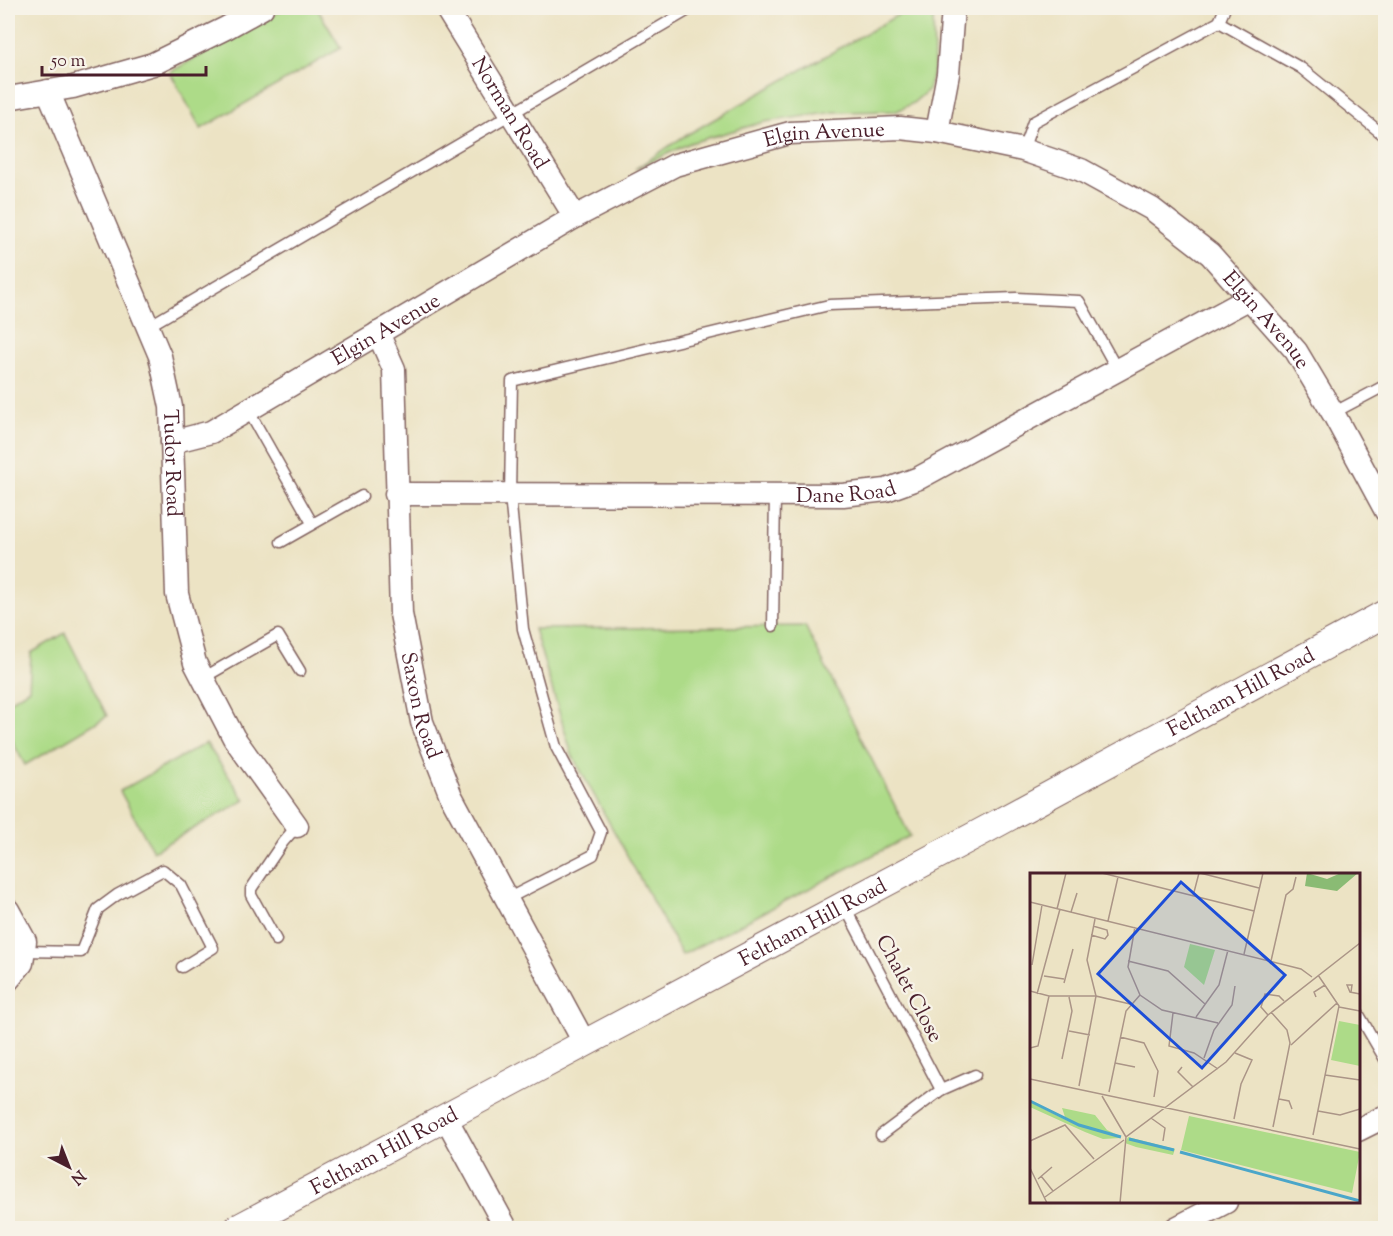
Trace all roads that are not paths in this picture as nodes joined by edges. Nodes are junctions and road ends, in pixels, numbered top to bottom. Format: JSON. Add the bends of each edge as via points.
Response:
{"nodes":[{"id":1,"x":262,"y":8,"type":"edge"},
{"id":2,"x":446,"y":8,"type":"edge"},
{"id":3,"x":692,"y":8,"type":"edge"},
{"id":4,"x":953,"y":8,"type":"edge"},
{"id":5,"x":1225,"y":8,"type":"edge"},
{"id":6,"x":1219,"y":22,"type":"junction"},
{"id":7,"x":48,"y":91,"type":"junction"},
{"id":8,"x":8,"y":98,"type":"edge"},
{"id":9,"x":511,"y":113,"type":"junction"},
{"id":10,"x":937,"y":132,"type":"junction"},
{"id":11,"x":1386,"y":137,"type":"edge"},
{"id":12,"x":1023,"y":150,"type":"junction"},
{"id":13,"x":574,"y":216,"type":"junction"},
{"id":14,"x":1248,"y":299,"type":"junction"},
{"id":15,"x":147,"y":327,"type":"junction"},
{"id":16,"x":378,"y":333,"type":"junction"},
{"id":17,"x":1118,"y":371,"type":"junction"},
{"id":18,"x":1386,"y":385,"type":"edge"},
{"id":19,"x":248,"y":410,"type":"junction"},
{"id":20,"x":1333,"y":413,"type":"junction"},
{"id":21,"x":172,"y":442,"type":"junction"},
{"id":22,"x":396,"y":495,"type":"junction"},
{"id":23,"x":510,"y":495,"type":"junction"},
{"id":24,"x":775,"y":495,"type":"junction"},
{"id":25,"x":362,"y":496,"type":"dead end"},
{"id":26,"x":1386,"y":511,"type":"edge"},
{"id":27,"x":312,"y":523,"type":"junction"},
{"id":28,"x":281,"y":542,"type":"dead end"},
{"id":29,"x":1386,"y":614,"type":"edge"},
{"id":30,"x":774,"y":626,"type":"dead end"},
{"id":31,"x":300,"y":670,"type":"dead end"},
{"id":32,"x":203,"y":678,"type":"junction"},
{"id":33,"x":297,"y":826,"type":"joint"},
{"id":34,"x":507,"y":899,"type":"junction"},
{"id":35,"x":844,"y":905,"type":"junction"},
{"id":36,"x":8,"y":910,"type":"edge"},
{"id":37,"x":276,"y":940,"type":"dead end"},
{"id":38,"x":24,"y":951,"type":"junction"},
{"id":39,"x":182,"y":967,"type":"dead end"},
{"id":40,"x":8,"y":980,"type":"edge"},
{"id":41,"x":1360,"y":1015,"type":"edge"},
{"id":42,"x":585,"y":1044,"type":"junction"},
{"id":43,"x":1386,"y":1061,"type":"edge"},
{"id":44,"x":975,"y":1076,"type":"dead end"},
{"id":45,"x":941,"y":1090,"type":"junction"},
{"id":46,"x":1386,"y":1116,"type":"edge"},
{"id":47,"x":446,"y":1118,"type":"junction"},
{"id":48,"x":1360,"y":1129,"type":"edge"},
{"id":49,"x":881,"y":1135,"type":"dead end"},
{"id":50,"x":1226,"y":1203,"type":"edge"},
{"id":51,"x":1209,"y":1221,"type":"edge"},
{"id":52,"x":238,"y":1228,"type":"edge"},
{"id":53,"x":506,"y":1228,"type":"edge"},
{"id":54,"x":1176,"y":1228,"type":"edge"}],
"edges":[{"from":1,"to":7,"type":"street","via":[[153,64]]},
{"from":2,"to":9,"type":"street","name":"Norman Road"},
{"from":3,"to":9,"type":"lane"},
{"from":4,"to":10,"type":"street","via":[[948,74]]},
{"from":5,"to":6,"type":"lane"},
{"from":6,"to":11,"type":"lane","via":[[1301,68]]},
{"from":6,"to":12,"type":"lane","via":[[1033,122]]},
{"from":7,"to":8,"type":"street"},
{"from":7,"to":15,"type":"street","name":"Tudor Road"},
{"from":9,"to":13,"type":"street","name":"Norman Road"},
{"from":9,"to":15,"type":"lane"},
{"from":10,"to":12,"type":"street","name":"Elgin Avenue"},
{"from":10,"to":13,"type":"street","name":"Elgin Avenue","via":[[900,128],[790,133],[675,165]]},
{"from":12,"to":14,"type":"street","name":"Elgin Avenue","via":[[1081,170],[1152,209],[1210,254]]},
{"from":13,"to":16,"type":"street","name":"Elgin Avenue"},
{"from":14,"to":17,"type":"street","name":"Dane Road"},
{"from":14,"to":20,"type":"street","name":"Elgin Avenue","via":[[1296,351]]},
{"from":15,"to":21,"type":"street","name":"Tudor Road","via":[[160,356],[169,397]]},
{"from":16,"to":19,"type":"street","name":"Elgin Avenue"},
{"from":16,"to":22,"type":"street","name":"Saxon Road","via":[[394,369]]},
{"from":17,"to":23,"type":"lane","via":[[1079,301],[1016,298],[829,305],[512,381]]},
{"from":17,"to":24,"type":"street","name":"Dane Road","via":[[908,482],[843,495]]},
{"from":18,"to":20,"type":"lane"},
{"from":19,"to":21,"type":"street","name":"Elgin Avenue","via":[[211,432]]},
{"from":19,"to":27,"type":"lane"},
{"from":20,"to":26,"type":"street","name":"Elgin Avenue"},
{"from":21,"to":32,"type":"street","name":"Tudor Road","via":[[177,594],[195,663]]},
{"from":22,"to":23,"type":"street","name":"Dane Road"},
{"from":22,"to":34,"type":"street","name":"Saxon Road","via":[[401,614],[423,722],[451,796]]},
{"from":23,"to":24,"type":"street","name":"Dane Road"},
{"from":23,"to":34,"type":"lane","via":[[523,629],[556,747],[601,832],[593,855]]},
{"from":24,"to":30,"type":"lane"},
{"from":25,"to":27,"type":"lane"},
{"from":27,"to":28,"type":"lane"},
{"from":29,"to":35,"type":"street","name":"Feltham Hill Road"},
{"from":31,"to":32,"type":"lane","via":[[278,635]]},
{"from":32,"to":33,"type":"street","name":"Tudor Road","via":[[234,738]]},
{"from":33,"to":37,"type":"lane","via":[[250,889]]},
{"from":34,"to":42,"type":"street","name":"Saxon Road"},
{"from":35,"to":42,"type":"street","name":"Feltham Hill Road"},
{"from":35,"to":45,"type":"lane","name":"Chalet Close"},
{"from":36,"to":38,"type":"street","via":[[25,941]]},
{"from":38,"to":39,"type":"lane","via":[[81,952],[98,909],[163,870],[181,885],[213,948]]},
{"from":38,"to":40,"type":"street","via":[[22,963]]},
{"from":41,"to":43,"type":"lane"},
{"from":42,"to":47,"type":"street","name":"Feltham Hill Road"},
{"from":44,"to":45,"type":"lane"},
{"from":45,"to":49,"type":"lane"},
{"from":46,"to":48,"type":"street"},
{"from":47,"to":52,"type":"street","name":"Feltham Hill Road"},
{"from":47,"to":53,"type":"street"},
{"from":50,"to":51,"type":"street"},
{"from":51,"to":54,"type":"street"}]}
